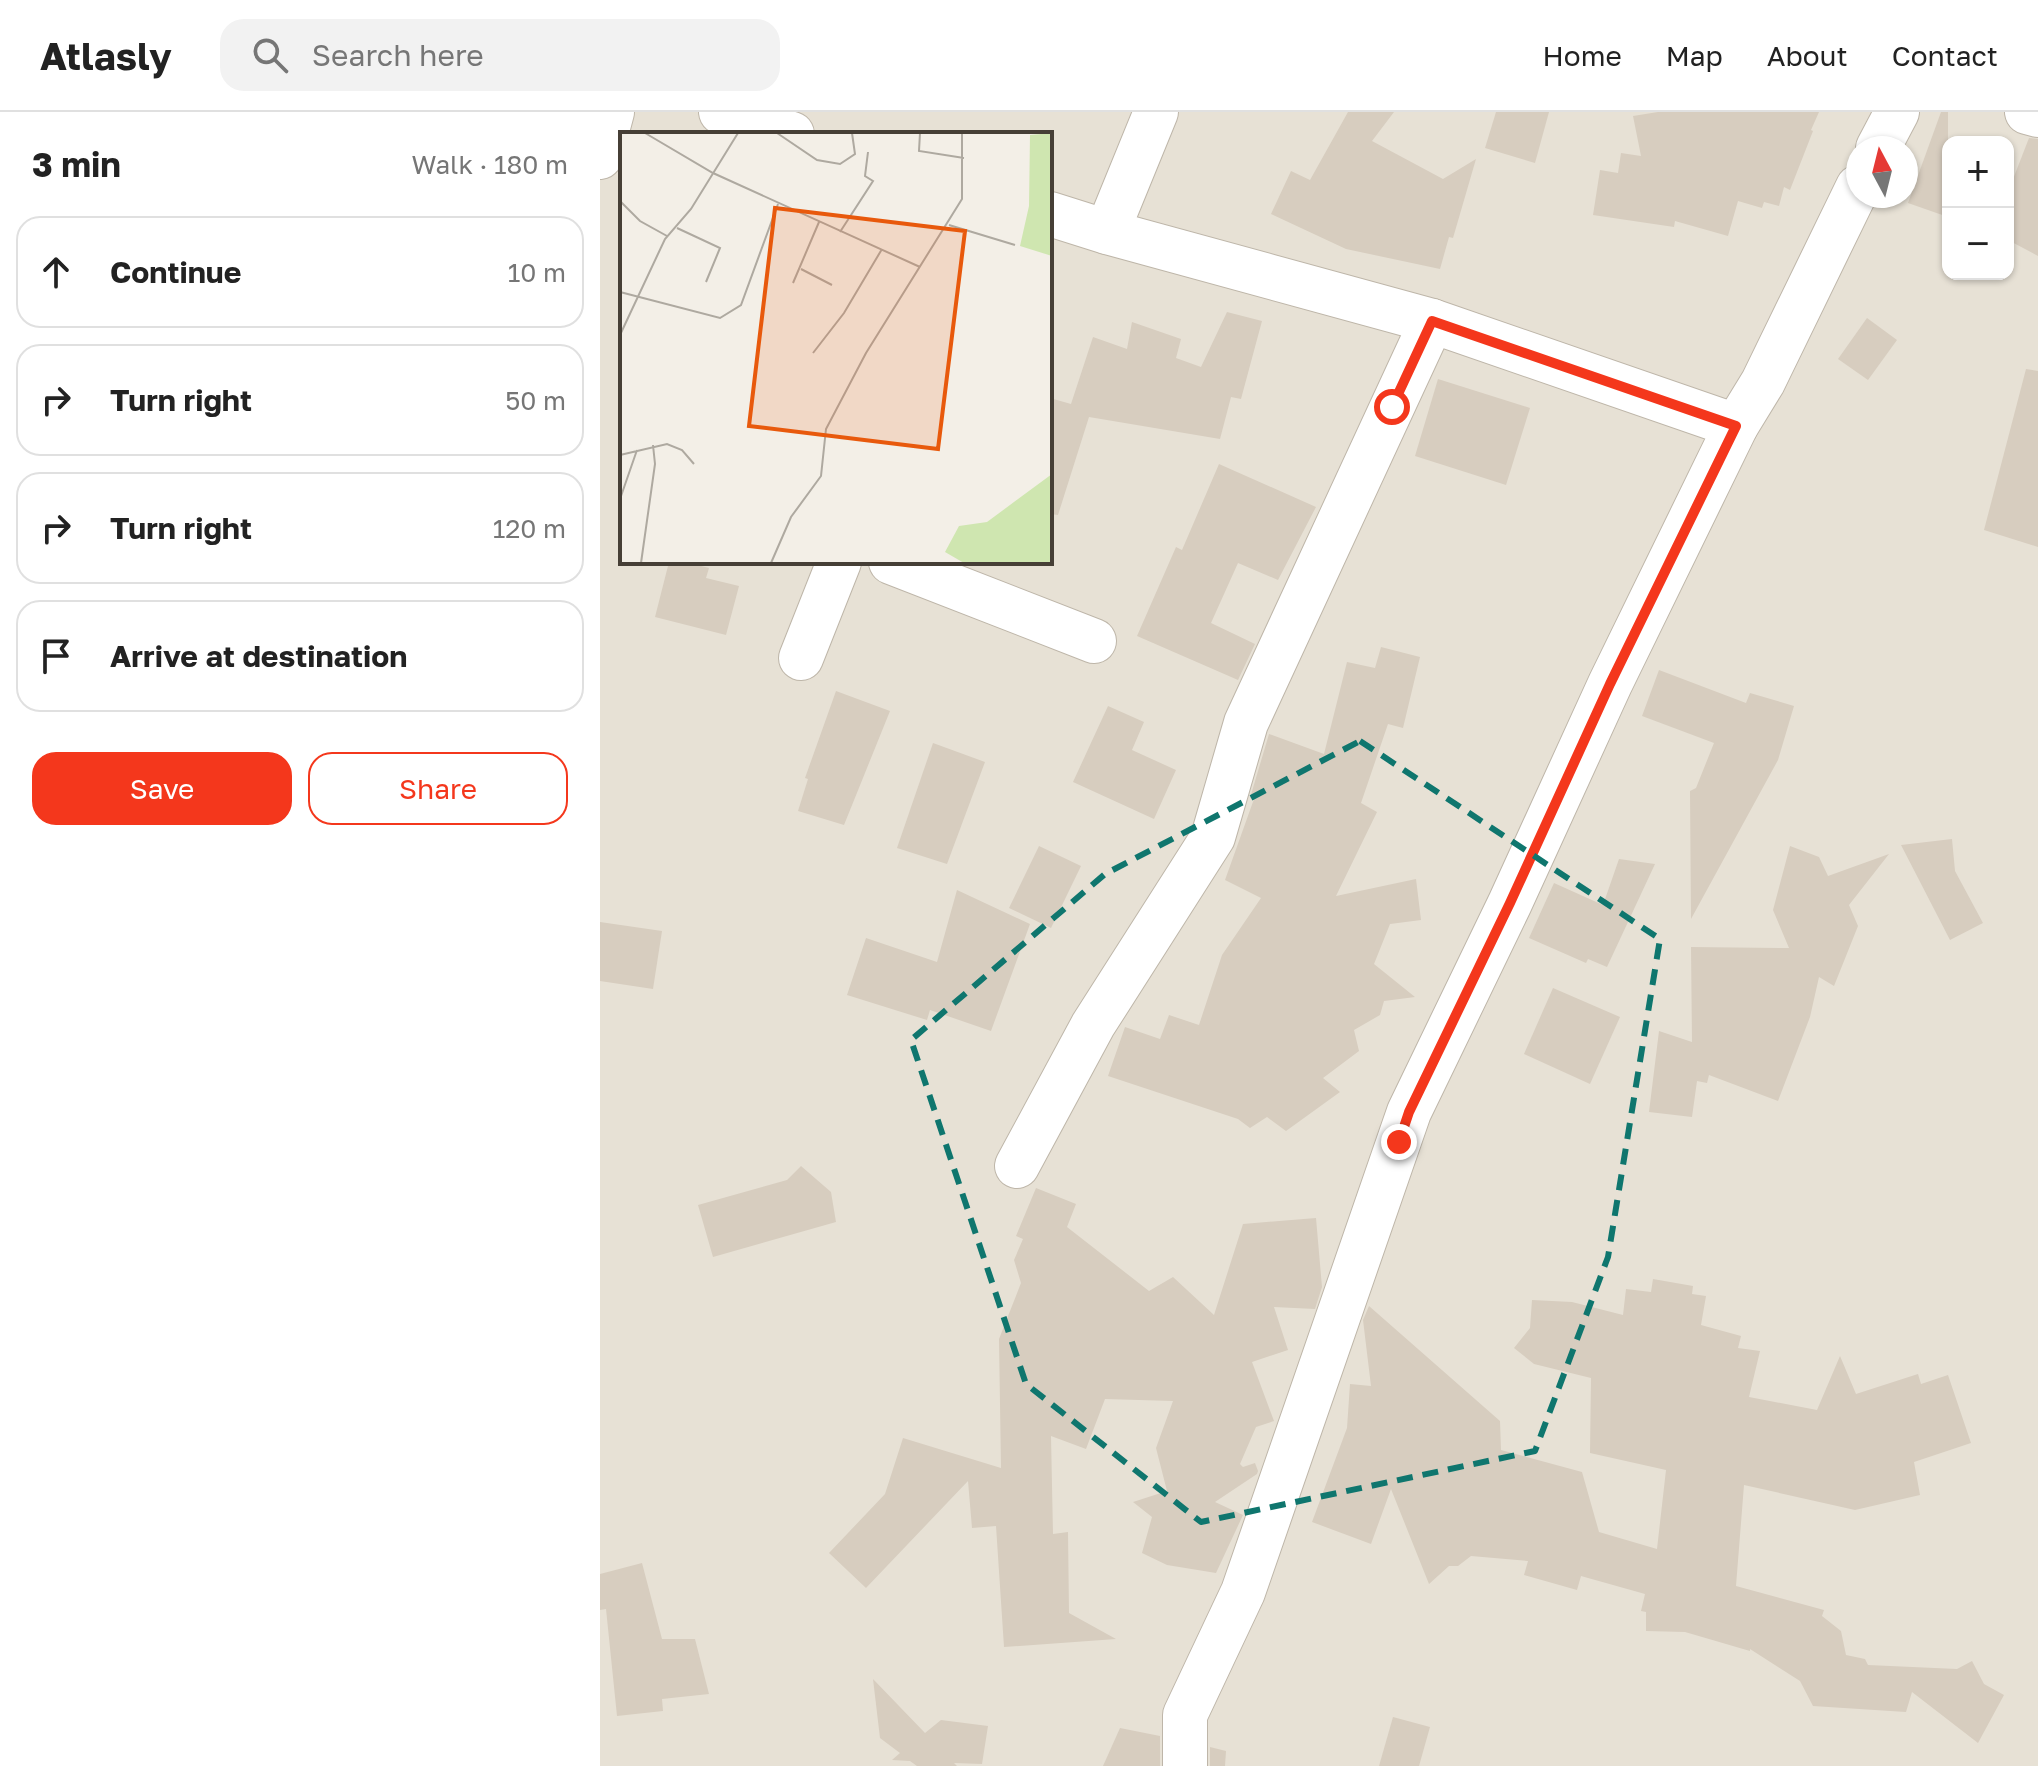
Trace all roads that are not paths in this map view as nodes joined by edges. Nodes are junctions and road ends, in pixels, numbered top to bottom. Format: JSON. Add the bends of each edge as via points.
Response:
{"nodes":[{"id":1,"x":612,"y":112,"type":"edge"},
{"id":2,"x":721,"y":112,"type":"edge"},
{"id":3,"x":1156,"y":112,"type":"edge"},
{"id":4,"x":1897,"y":112,"type":"edge"},
{"id":5,"x":2027,"y":112,"type":"edge"},
{"id":6,"x":2038,"y":115,"type":"edge"},
{"id":7,"x":786,"y":132,"type":"edge"},
{"id":8,"x":1884,"y":136,"type":"edge"},
{"id":9,"x":600,"y":157,"type":"edge"},
{"id":10,"x":1848,"y":208,"type":"edge"},
{"id":11,"x":1052,"y":215,"type":"edge"},
{"id":12,"x":1107,"y":232,"type":"junction"},
{"id":13,"x":1432,"y":321,"type":"junction"},
{"id":14,"x":1736,"y":426,"type":"junction"},
{"id":15,"x":838,"y":564,"type":"edge"},
{"id":16,"x":896,"y":564,"type":"edge"},
{"id":17,"x":1094,"y":641,"type":"dead end"},
{"id":18,"x":801,"y":658,"type":"dead end"},
{"id":19,"x":1017,"y":1166,"type":"dead end"},
{"id":20,"x":1185,"y":1766,"type":"edge"}],
"edges":[{"from":1,"to":9,"type":"street"},
{"from":2,"to":7,"type":"street"},
{"from":3,"to":12,"type":"street"},
{"from":4,"to":8,"type":"street"},
{"from":5,"to":6,"type":"street"},
{"from":10,"to":14,"type":"street"},
{"from":11,"to":12,"type":"street"},
{"from":12,"to":13,"type":"street"},
{"from":13,"to":14,"type":"street"},
{"from":13,"to":19,"type":"street","via":[[1246,723],[1213,837],[1093,1025]]},
{"from":14,"to":20,"type":"street","via":[[1409,1112],[1243,1592],[1185,1715]]},
{"from":15,"to":18,"type":"street"},
{"from":16,"to":17,"type":"street"}]}
